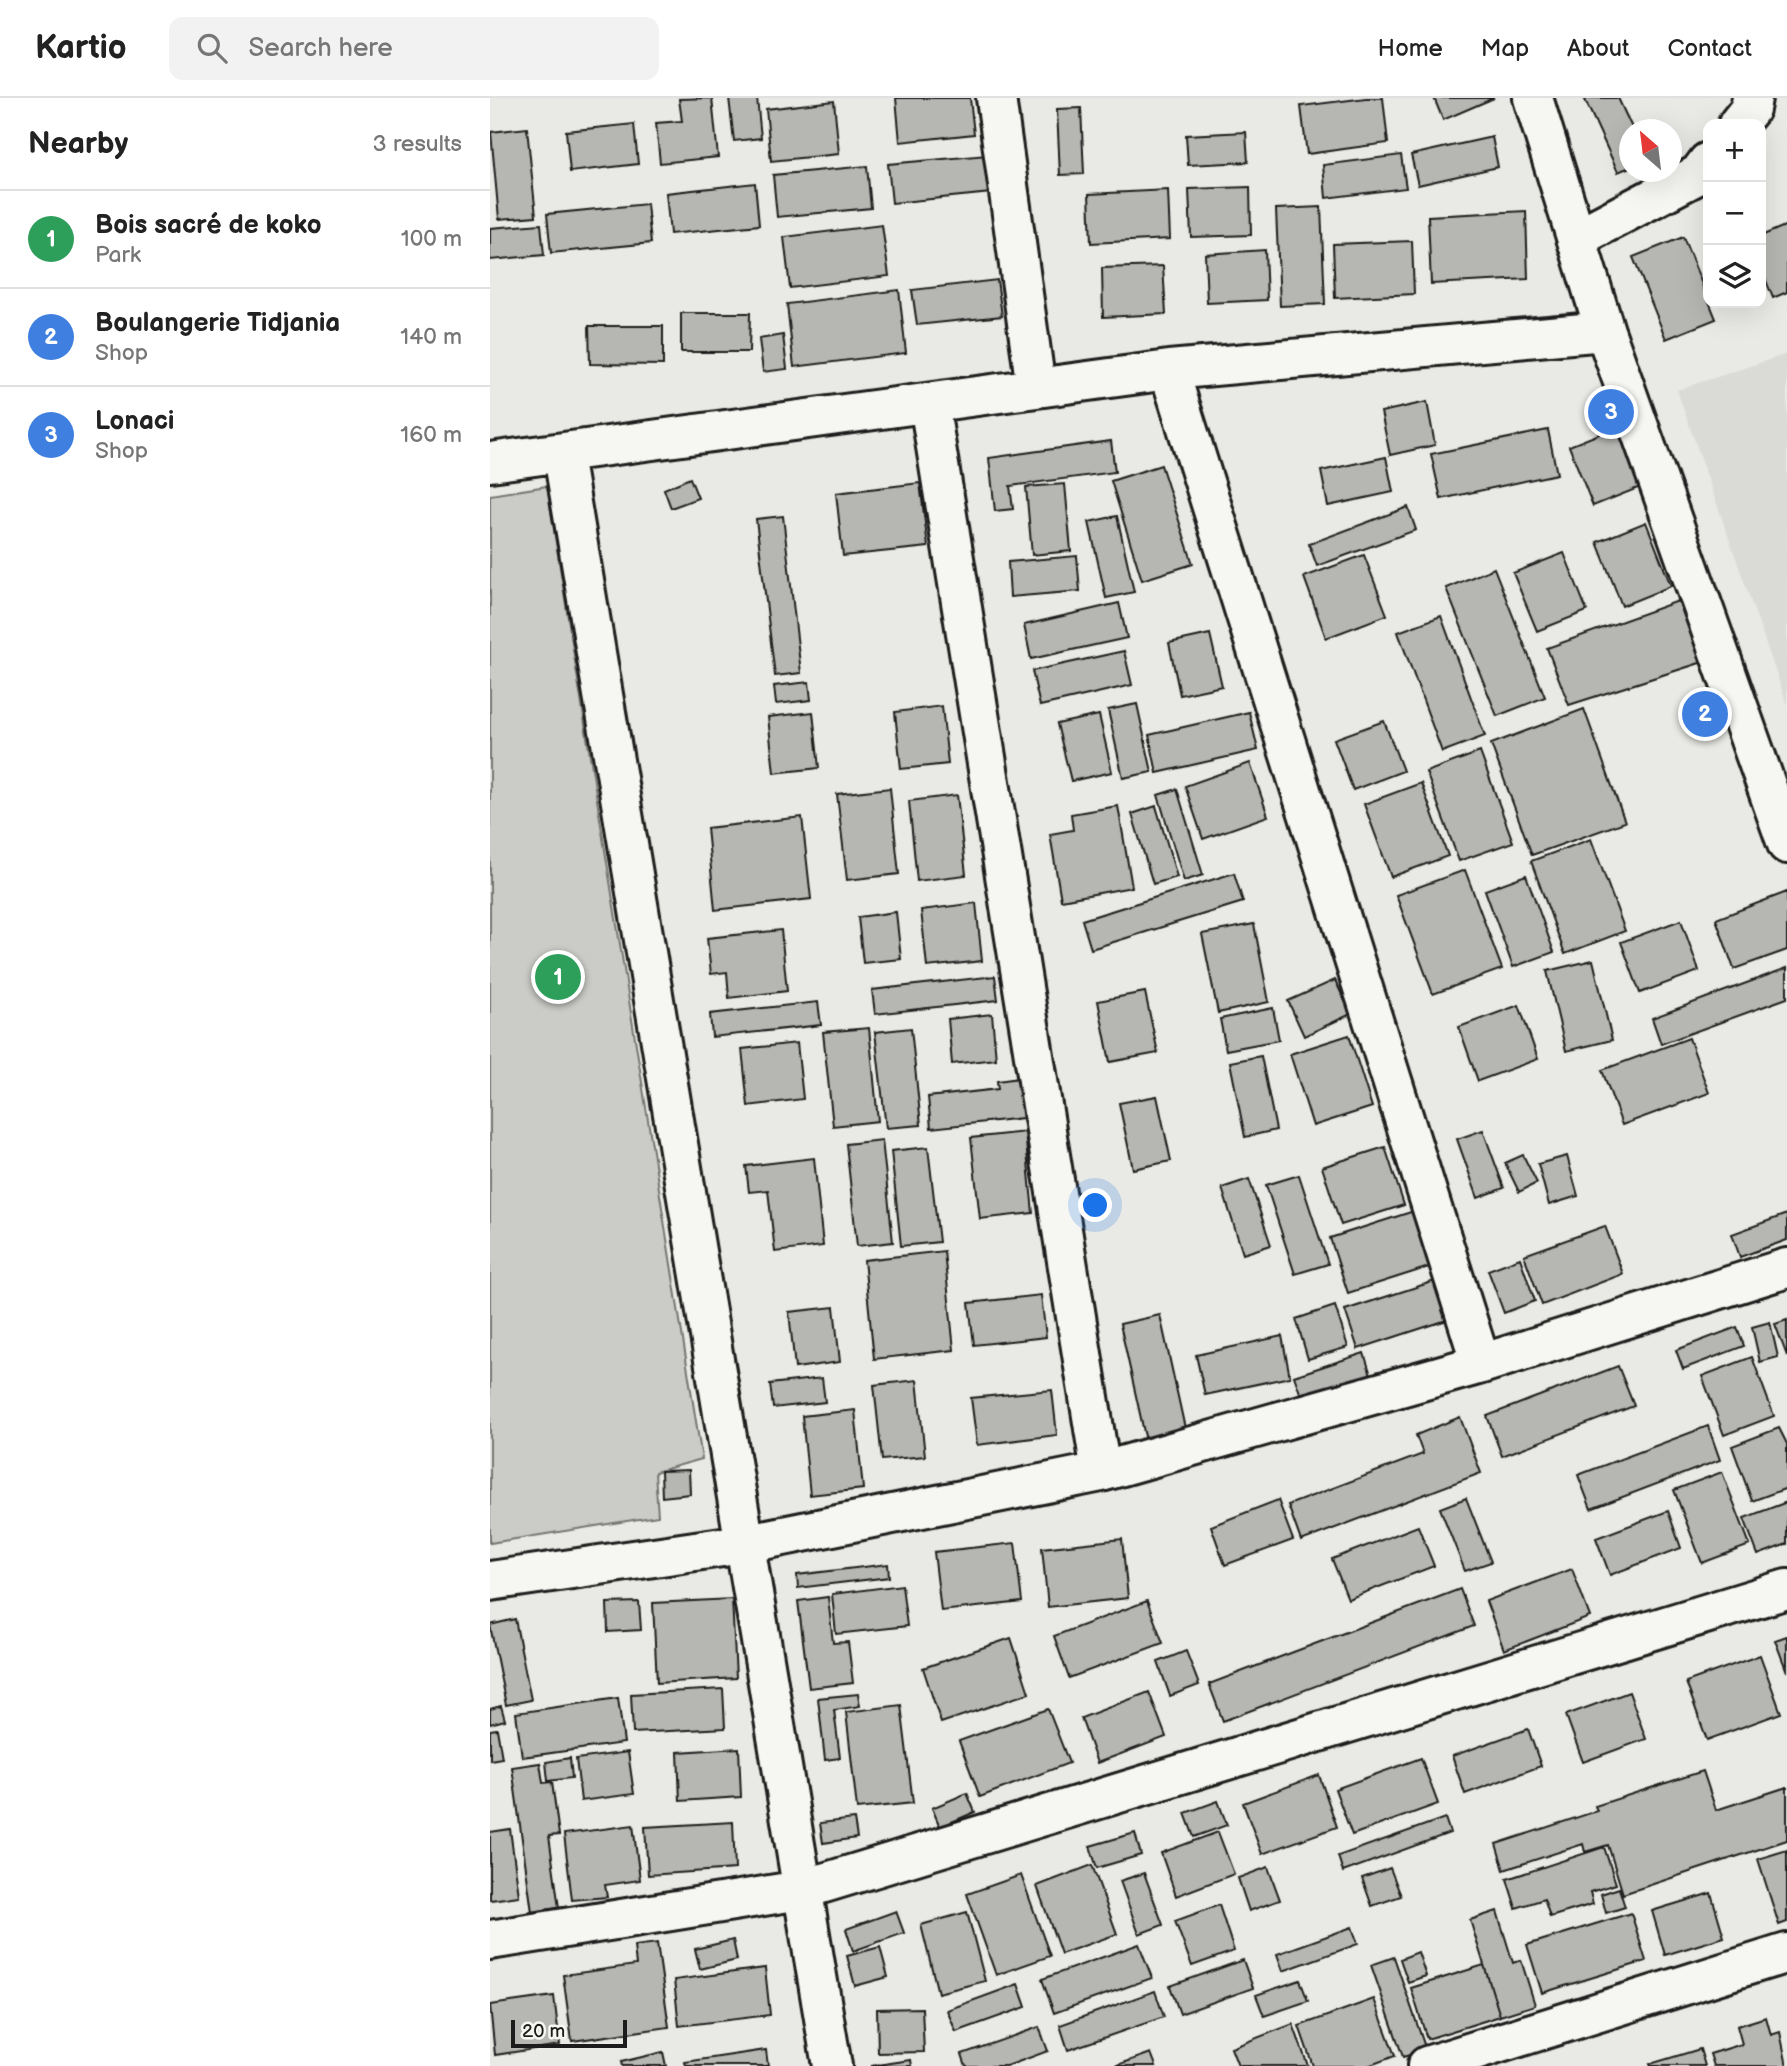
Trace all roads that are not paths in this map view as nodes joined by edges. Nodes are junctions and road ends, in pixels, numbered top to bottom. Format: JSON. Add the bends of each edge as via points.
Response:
{"nodes":[{"id":1,"x":996,"y":98,"type":"edge"},
{"id":2,"x":1533,"y":98,"type":"edge"},
{"id":3,"x":1752,"y":98,"type":"edge"},
{"id":4,"x":1742,"y":119,"type":"edge"},
{"id":5,"x":1703,"y":169,"type":"edge"},
{"id":6,"x":1577,"y":238,"type":"junction"},
{"id":7,"x":1605,"y":331,"type":"junction"},
{"id":8,"x":1170,"y":370,"type":"junction"},
{"id":9,"x":1036,"y":387,"type":"junction"},
{"id":10,"x":929,"y":403,"type":"junction"},
{"id":11,"x":563,"y":455,"type":"junction"},
{"id":12,"x":490,"y":462,"type":"edge"},
{"id":13,"x":1787,"y":844,"type":"edge"},
{"id":14,"x":1787,"y":1268,"type":"edge"},
{"id":15,"x":1481,"y":1364,"type":"junction"},
{"id":16,"x":1101,"y":1472,"type":"junction"},
{"id":17,"x":743,"y":1544,"type":"junction"},
{"id":18,"x":490,"y":1581,"type":"edge"},
{"id":19,"x":1787,"y":1589,"type":"edge"},
{"id":20,"x":801,"y":1890,"type":"junction"},
{"id":21,"x":490,"y":1940,"type":"edge"},
{"id":22,"x":1787,"y":1952,"type":"edge"},
{"id":23,"x":832,"y":2066,"type":"edge"},
{"id":24,"x":1427,"y":2066,"type":"edge"}],
"edges":[{"from":1,"to":9,"type":"street"},
{"from":2,"to":6,"type":"street"},
{"from":3,"to":4,"type":"street"},
{"from":5,"to":6,"type":"street"},
{"from":6,"to":7,"type":"street"},
{"from":7,"to":8,"type":"street"},
{"from":7,"to":13,"type":"street"},
{"from":8,"to":9,"type":"street"},
{"from":8,"to":15,"type":"street"},
{"from":9,"to":10,"type":"street"},
{"from":10,"to":11,"type":"street"},
{"from":10,"to":16,"type":"street"},
{"from":11,"to":12,"type":"street"},
{"from":11,"to":17,"type":"street"},
{"from":14,"to":15,"type":"street"},
{"from":15,"to":16,"type":"street"},
{"from":16,"to":17,"type":"street"},
{"from":17,"to":18,"type":"street"},
{"from":17,"to":20,"type":"street"},
{"from":19,"to":20,"type":"street"},
{"from":20,"to":21,"type":"street"},
{"from":20,"to":23,"type":"street"},
{"from":22,"to":24,"type":"street"}]}
